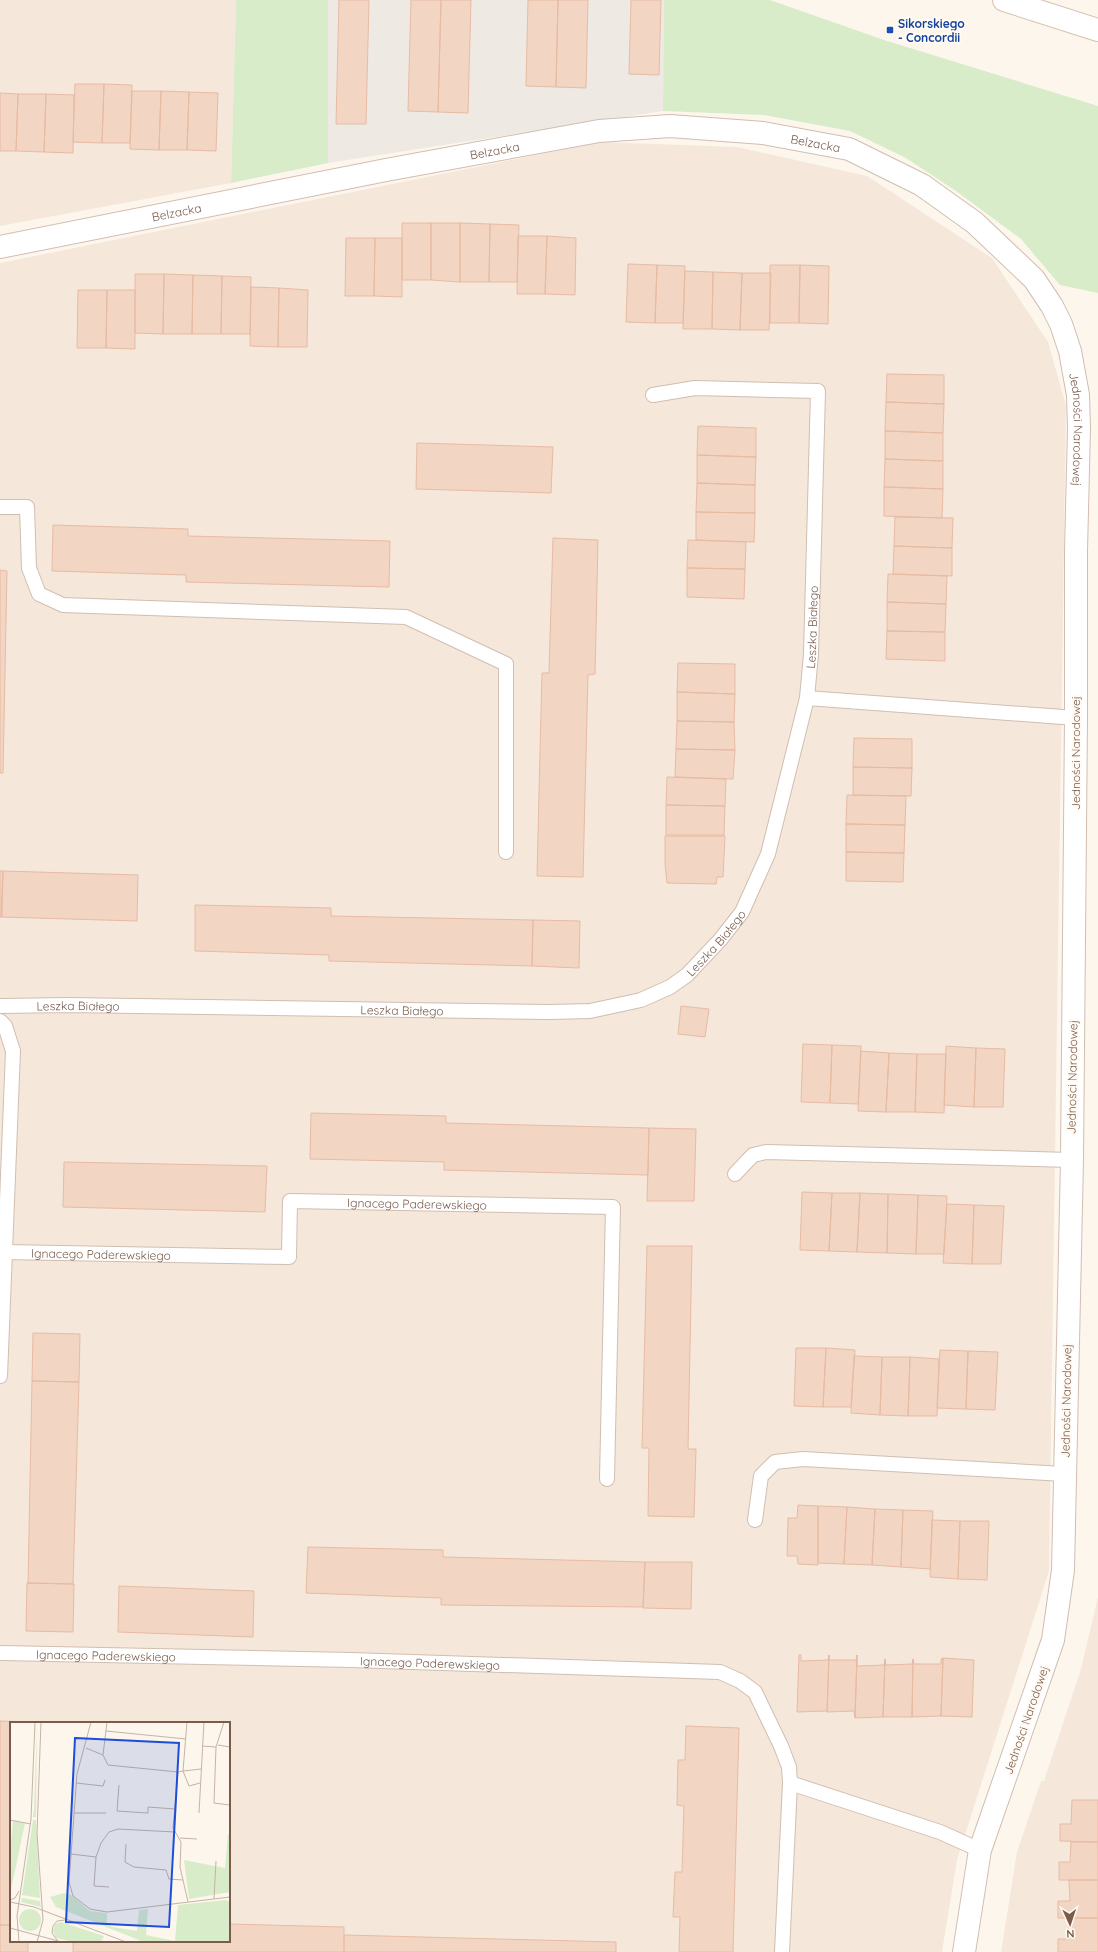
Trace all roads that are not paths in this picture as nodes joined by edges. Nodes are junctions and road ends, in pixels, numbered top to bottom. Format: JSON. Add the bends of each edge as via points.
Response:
{"nodes":[{"id":1,"x":1004,"y":0,"type":"edge"},
{"id":2,"x":1036,"y":10,"type":"junction"},
{"id":3,"x":1098,"y":15,"type":"edge"},
{"id":4,"x":1098,"y":30,"type":"edge"},
{"id":5,"x":975,"y":223,"type":"joint"},
{"id":6,"x":0,"y":246,"type":"edge"},
{"id":7,"x":653,"y":395,"type":"dead end"},
{"id":8,"x":0,"y":507,"type":"edge"},
{"id":9,"x":807,"y":698,"type":"junction"},
{"id":10,"x":1076,"y":718,"type":"junction"},
{"id":11,"x":506,"y":852,"type":"dead end"},
{"id":12,"x":0,"y":1006,"type":"edge"},
{"id":13,"x":0,"y":1021,"type":"edge"},
{"id":14,"x":1072,"y":1160,"type":"junction"},
{"id":15,"x":735,"y":1174,"type":"dead end"},
{"id":16,"x":4,"y":1252,"type":"junction"},
{"id":17,"x":0,"y":1376,"type":"edge"},
{"id":18,"x":1064,"y":1474,"type":"junction"},
{"id":19,"x":607,"y":1479,"type":"dead end"},
{"id":20,"x":755,"y":1520,"type":"dead end"},
{"id":21,"x":0,"y":1653,"type":"edge"},
{"id":22,"x":790,"y":1783,"type":"junction"},
{"id":23,"x":980,"y":1850,"type":"junction"},
{"id":24,"x":782,"y":1952,"type":"edge"},
{"id":25,"x":964,"y":1952,"type":"edge"}],
"edges":[{"from":1,"to":2,"type":"street"},
{"from":2,"to":3,"type":"street"},
{"from":2,"to":4,"type":"street"},
{"from":5,"to":6,"type":"street","name":"Belzacka","via":[[922,184],[849,149],[763,133],[670,126],[599,131]]},
{"from":5,"to":10,"type":"street","name":"Jedności Narodowej","via":[[1034,279],[1061,324],[1075,374],[1079,428]]},
{"from":7,"to":9,"type":"lane","name":"Leszka Białego","via":[[695,388],[818,391],[811,654]]},
{"from":8,"to":11,"type":"lane","via":[[27,507],[29,568],[39,594],[62,605],[406,617],[506,664]]},
{"from":9,"to":10,"type":"lane"},
{"from":9,"to":12,"type":"lane","name":"Leszka Białego","via":[[768,854],[742,912],[687,975],[670,987],[641,1000],[590,1011],[550,1012]]},
{"from":10,"to":14,"type":"street","name":"Jedności Narodowej"},
{"from":13,"to":16,"type":"lane","via":[[5,1026],[13,1051]]},
{"from":14,"to":15,"type":"lane","via":[[766,1152],[753,1155]]},
{"from":14,"to":18,"type":"street","name":"Jedności Narodowej"},
{"from":16,"to":17,"type":"lane"},
{"from":16,"to":19,"type":"lane","name":"Ignacego Paderewskiego","via":[[289,1257],[290,1201],[613,1207]]},
{"from":18,"to":20,"type":"lane","via":[[803,1459],[775,1462],[761,1476]]},
{"from":18,"to":23,"type":"street","name":"Jedności Narodowej","via":[[1063,1570],[1053,1640]]},
{"from":21,"to":22,"type":"lane","name":"Ignacego Paderewskiego","via":[[359,1660],[720,1672],[740,1681],[755,1692],[781,1746],[789,1767]]},
{"from":22,"to":23,"type":"lane","via":[[940,1832]]},
{"from":22,"to":24,"type":"lane","name":"Ignacego Paderewskiego"},
{"from":23,"to":25,"type":"street","name":"Jedności Narodowej"}]}
